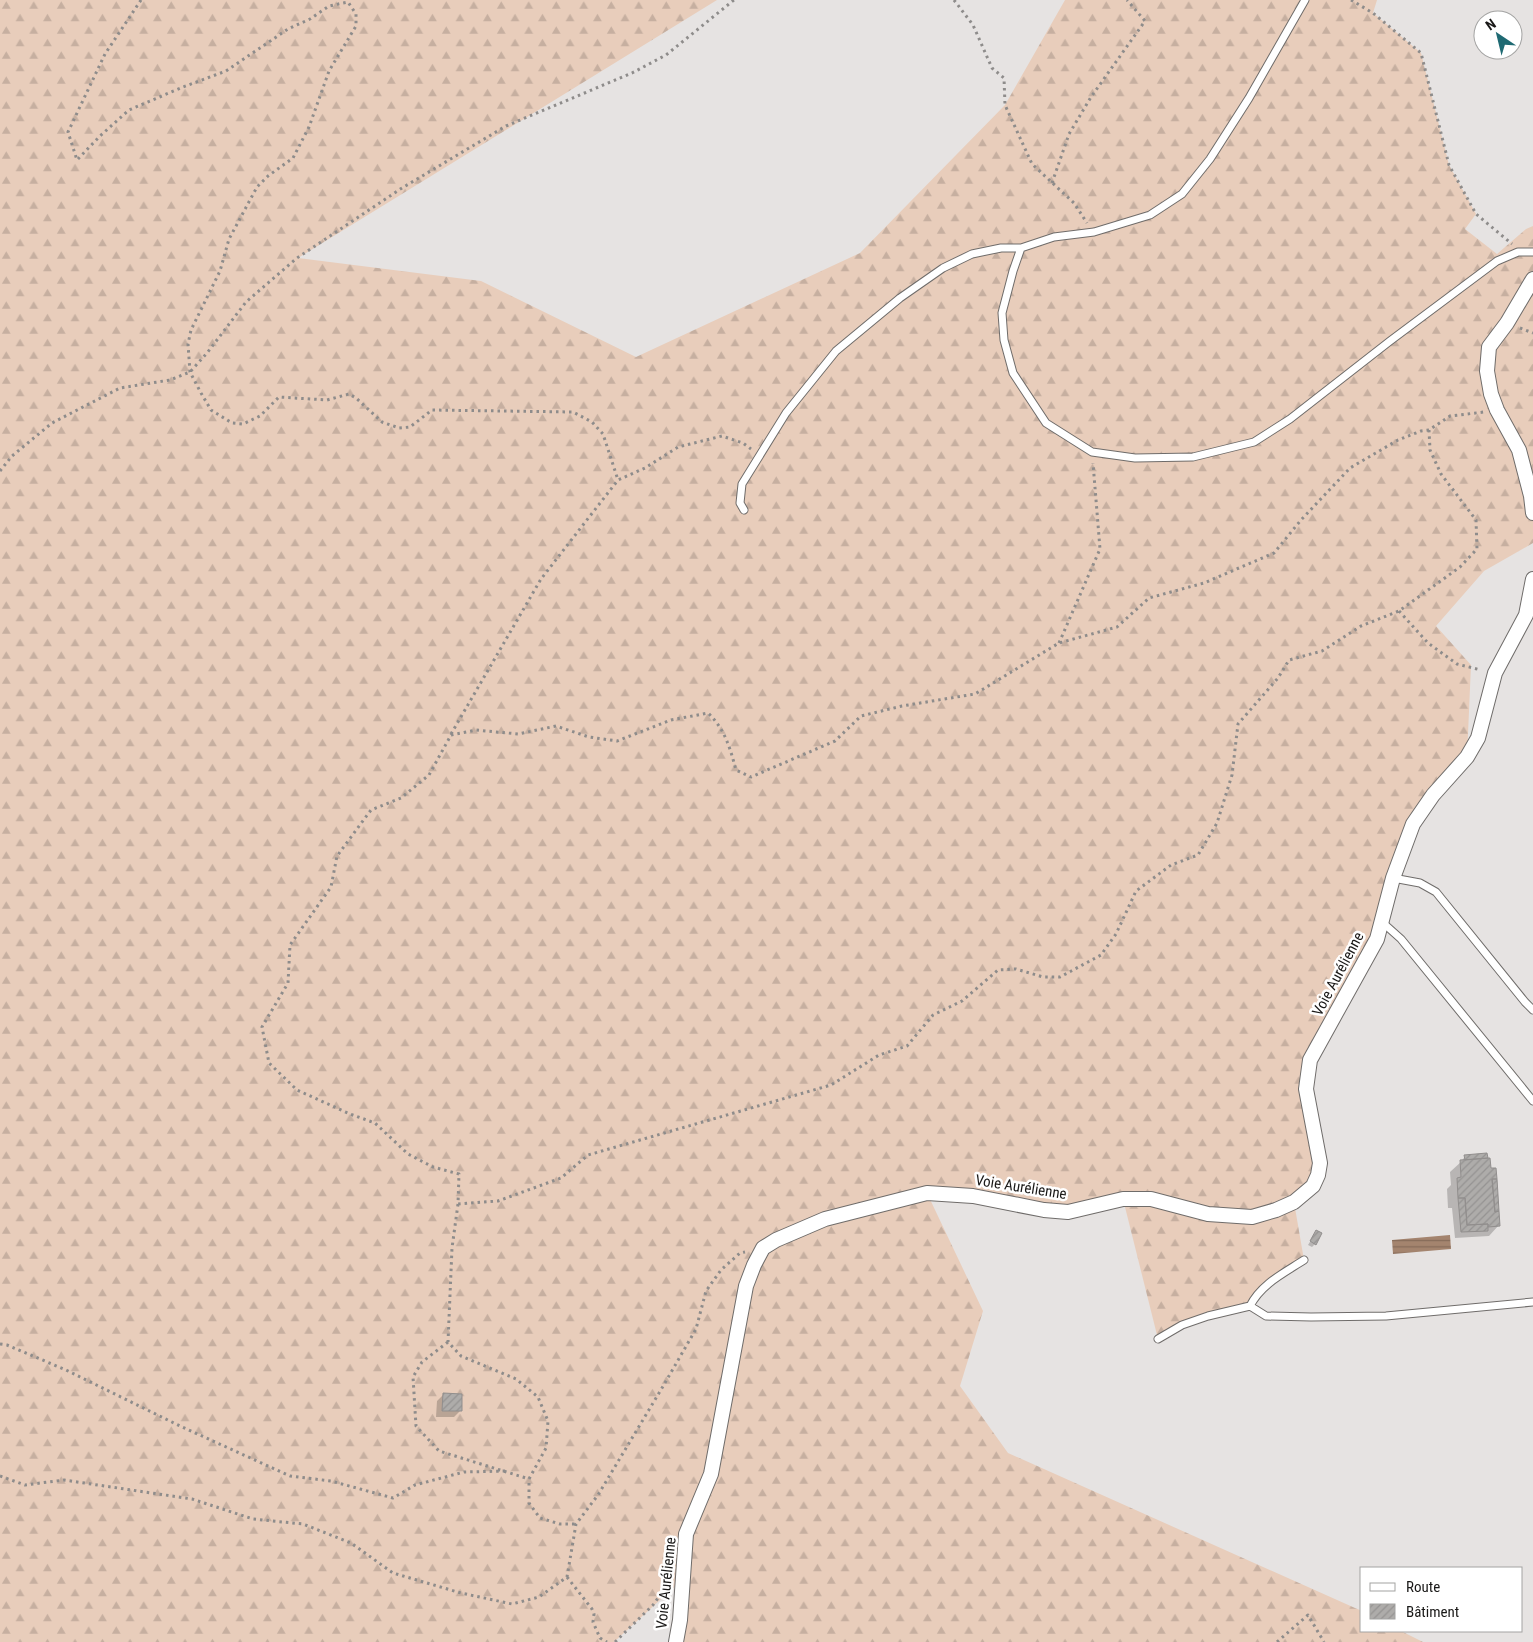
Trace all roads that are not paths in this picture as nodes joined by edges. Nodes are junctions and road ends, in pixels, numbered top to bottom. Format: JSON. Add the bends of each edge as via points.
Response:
{"nodes":[{"id":1,"x":1304,"y":0,"type":"edge"},
{"id":2,"x":1021,"y":248,"type":"junction"},
{"id":3,"x":1533,"y":252,"type":"edge"},
{"id":4,"x":1533,"y":279,"type":"edge"},
{"id":5,"x":744,"y":510,"type":"dead end"},
{"id":6,"x":1533,"y":513,"type":"edge"},
{"id":7,"x":1533,"y":578,"type":"edge"},
{"id":8,"x":1393,"y":878,"type":"junction"},
{"id":9,"x":1382,"y":922,"type":"junction"},
{"id":10,"x":1533,"y":1010,"type":"edge"},
{"id":11,"x":1533,"y":1101,"type":"edge"},
{"id":12,"x":1304,"y":1260,"type":"dead end"},
{"id":13,"x":1533,"y":1302,"type":"edge"},
{"id":14,"x":1250,"y":1306,"type":"junction"},
{"id":15,"x":1158,"y":1339,"type":"dead end"},
{"id":16,"x":676,"y":1642,"type":"edge"}],
"edges":[{"from":1,"to":2,"type":"lane","via":[[1249,98],[1210,159],[1182,194],[1150,215],[1094,232],[1054,237]]},
{"from":2,"to":3,"type":"lane","via":[[1002,313],[1004,340],[1013,374],[1046,423],[1092,452],[1135,458],[1193,457],[1254,442],[1290,419],[1497,261],[1518,252]]},
{"from":2,"to":5,"type":"lane","via":[[972,254],[943,268],[900,298],[836,351],[786,413],[742,484],[740,503]]},
{"from":4,"to":6,"type":"street","via":[[1489,347],[1487,371],[1497,410],[1519,450]]},
{"from":7,"to":8,"type":"street","name":"Voie Aurélienne","via":[[1526,615],[1495,674],[1478,738],[1467,757],[1413,824]]},
{"from":8,"to":9,"type":"street","name":"Voie Aurélienne"},
{"from":8,"to":10,"type":"lane","via":[[1420,883],[1436,892]]},
{"from":9,"to":11,"type":"lane","via":[[1401,939]]},
{"from":9,"to":16,"type":"street","name":"Voie Aurélienne","via":[[1377,940],[1310,1060],[1306,1089],[1320,1163],[1312,1186],[1294,1202],[1252,1217],[1208,1214],[1151,1199],[1123,1199],[1068,1212],[973,1196],[927,1193],[825,1219],[763,1248],[746,1286],[711,1474],[686,1534]]},
{"from":12,"to":14,"type":"lane","via":[[1272,1280],[1256,1295]]},
{"from":13,"to":14,"type":"lane","via":[[1386,1316],[1321,1317],[1266,1316]]},
{"from":14,"to":15,"type":"lane","via":[[1190,1322]]}]}
